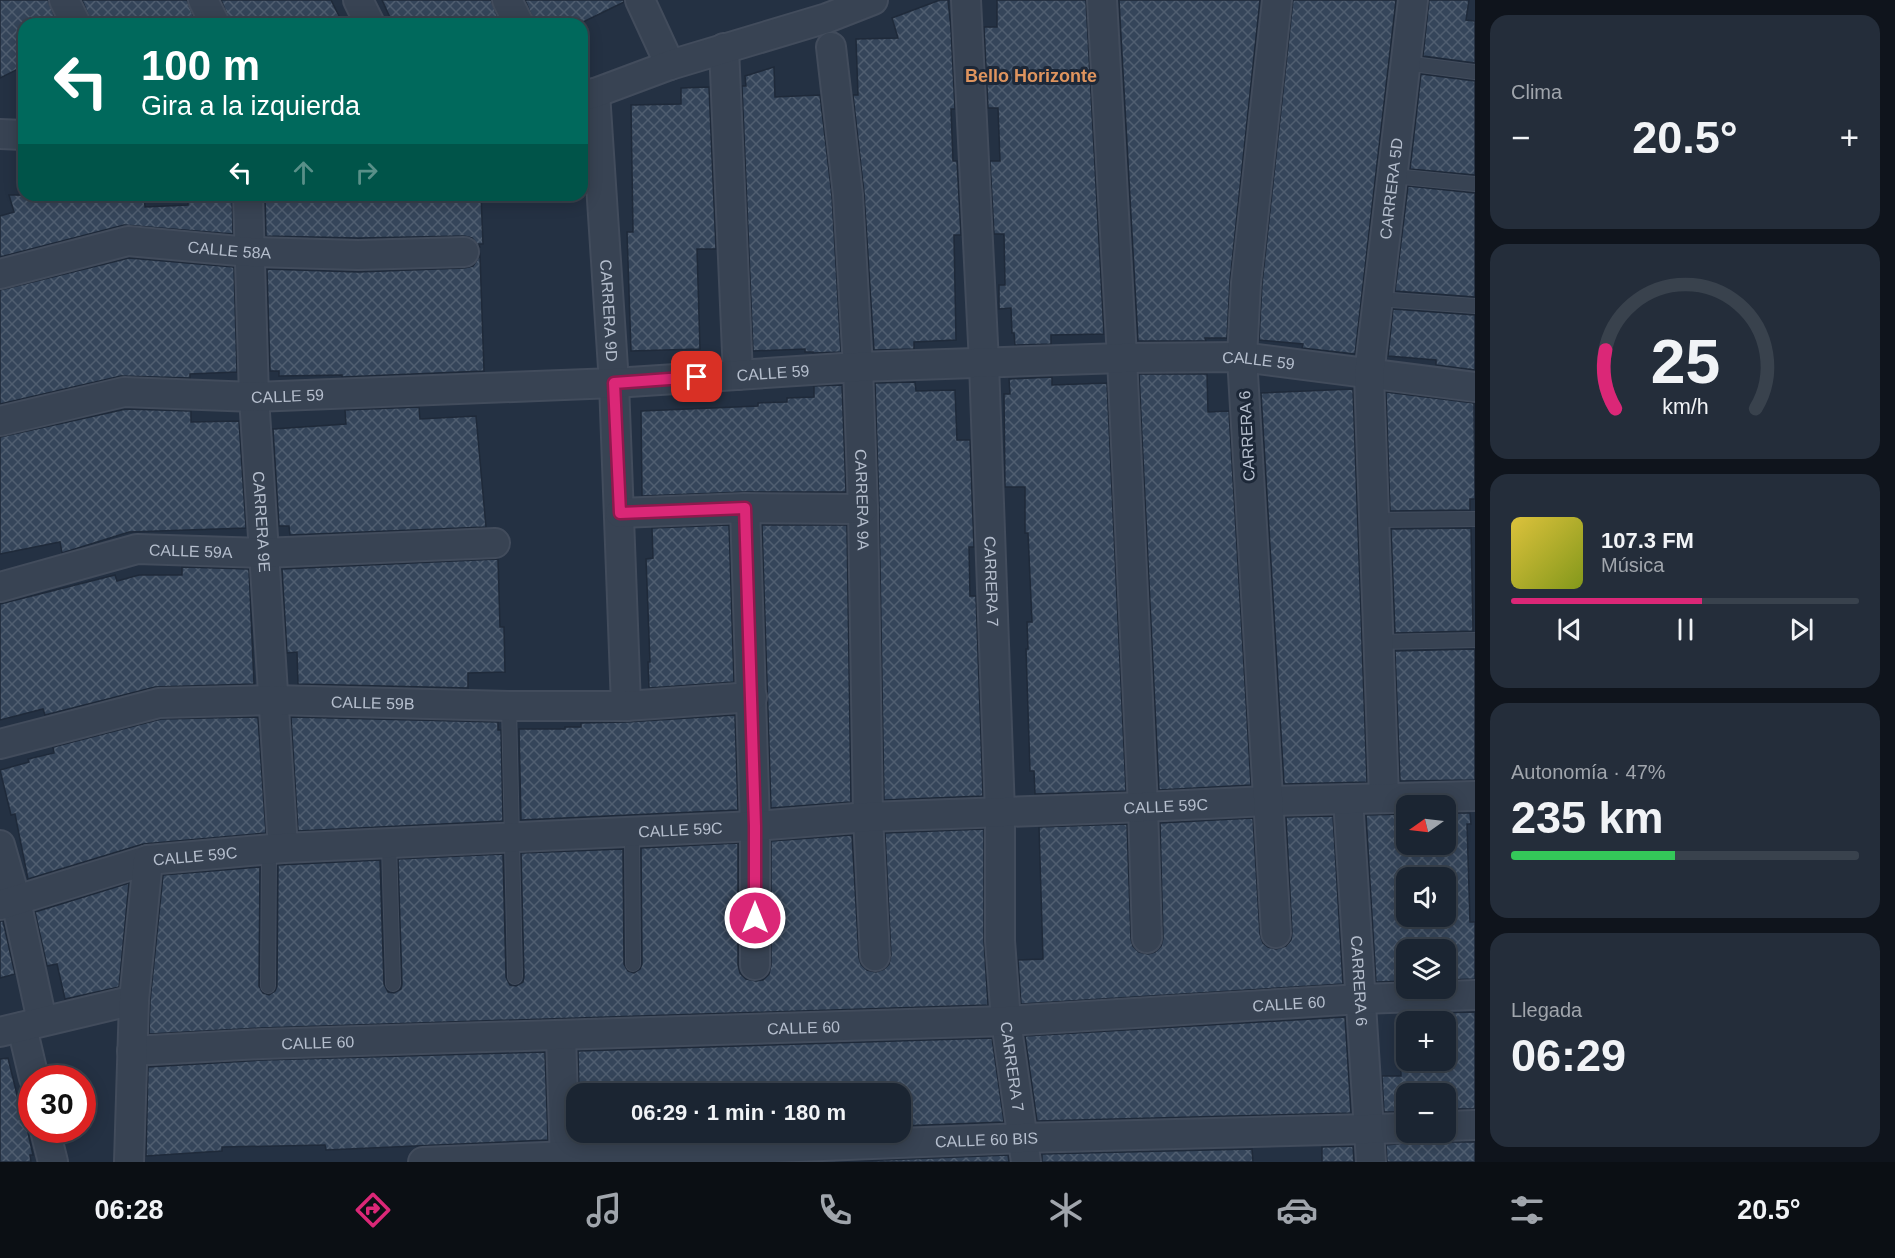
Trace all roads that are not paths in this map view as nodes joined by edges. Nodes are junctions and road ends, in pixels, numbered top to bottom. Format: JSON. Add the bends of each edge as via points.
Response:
{"nodes":[{"id":1,"x":64,"y":0,"type":"edge"},
{"id":2,"x":203,"y":0,"type":"edge"},
{"id":3,"x":358,"y":0,"type":"edge"},
{"id":4,"x":507,"y":0,"type":"edge"},
{"id":5,"x":640,"y":0,"type":"edge"},
{"id":6,"x":873,"y":0,"type":"edge"},
{"id":7,"x":966,"y":0,"type":"edge"},
{"id":8,"x":1102,"y":0,"type":"edge"},
{"id":9,"x":1277,"y":0,"type":"edge"},
{"id":10,"x":1413,"y":0,"type":"edge"},
{"id":11,"x":72,"y":18,"type":"edge"},
{"id":12,"x":212,"y":18,"type":"edge"},
{"id":13,"x":367,"y":18,"type":"edge"},
{"id":14,"x":516,"y":18,"type":"edge"},
{"id":15,"x":831,"y":47,"type":"dead end"},
{"id":16,"x":724,"y":48,"type":"junction"},
{"id":17,"x":1406,"y":63,"type":"junction"},
{"id":18,"x":670,"y":65,"type":"junction"},
{"id":19,"x":1475,"y":72,"type":"edge"},
{"id":20,"x":589,"y":94,"type":"edge"},
{"id":21,"x":0,"y":134,"type":"edge"},
{"id":22,"x":18,"y":135,"type":"edge"},
{"id":23,"x":1393,"y":176,"type":"junction"},
{"id":24,"x":1475,"y":184,"type":"edge"},
{"id":25,"x":248,"y":201,"type":"edge"},
{"id":26,"x":250,"y":252,"type":"junction"},
{"id":27,"x":464,"y":252,"type":"dead end"},
{"id":28,"x":0,"y":274,"type":"edge"},
{"id":29,"x":1378,"y":299,"type":"junction"},
{"id":30,"x":1475,"y":306,"type":"edge"},
{"id":31,"x":1242,"y":357,"type":"junction"},
{"id":32,"x":1122,"y":358,"type":"junction"},
{"id":33,"x":984,"y":363,"type":"junction"},
{"id":34,"x":858,"y":367,"type":"junction"},
{"id":35,"x":738,"y":375,"type":"junction"},
{"id":36,"x":1369,"y":375,"type":"junction"},
{"id":37,"x":614,"y":383,"type":"junction"},
{"id":38,"x":1475,"y":387,"type":"edge"},
{"id":39,"x":254,"y":397,"type":"junction"},
{"id":40,"x":0,"y":421,"type":"edge"},
{"id":41,"x":745,"y":508,"type":"junction"},
{"id":42,"x":863,"y":509,"type":"junction"},
{"id":43,"x":620,"y":513,"type":"junction"},
{"id":44,"x":1373,"y":519,"type":"junction"},
{"id":45,"x":1475,"y":519,"type":"edge"},
{"id":46,"x":495,"y":543,"type":"dead end"},
{"id":47,"x":263,"y":553,"type":"junction"},
{"id":48,"x":0,"y":587,"type":"edge"},
{"id":49,"x":1475,"y":640,"type":"edge"},
{"id":50,"x":1378,"y":642,"type":"junction"},
{"id":51,"x":752,"y":697,"type":"junction"},
{"id":52,"x":273,"y":700,"type":"junction"},
{"id":53,"x":509,"y":706,"type":"junction"},
{"id":54,"x":626,"y":706,"type":"junction"},
{"id":55,"x":0,"y":744,"type":"edge"},
{"id":56,"x":1475,"y":795,"type":"edge"},
{"id":57,"x":1384,"y":797,"type":"junction"},
{"id":58,"x":1348,"y":799,"type":"junction"},
{"id":59,"x":1267,"y":801,"type":"junction"},
{"id":60,"x":1143,"y":807,"type":"junction"},
{"id":61,"x":1000,"y":813,"type":"junction"},
{"id":62,"x":868,"y":817,"type":"junction"},
{"id":63,"x":755,"y":826,"type":"junction"},
{"id":64,"x":632,"y":833,"type":"junction"},
{"id":65,"x":512,"y":838,"type":"junction"},
{"id":66,"x":389,"y":844,"type":"junction"},
{"id":67,"x":0,"y":845,"type":"edge"},
{"id":68,"x":276,"y":849,"type":"junction"},
{"id":69,"x":148,"y":860,"type":"junction"},
{"id":70,"x":8,"y":903,"type":"edge"},
{"id":71,"x":1276,"y":933,"type":"dead end"},
{"id":72,"x":1147,"y":938,"type":"dead end"},
{"id":73,"x":876,"y":956,"type":"dead end"},
{"id":74,"x":633,"y":964,"type":"dead end"},
{"id":75,"x":755,"y":964,"type":"dead end"},
{"id":76,"x":515,"y":977,"type":"dead end"},
{"id":77,"x":393,"y":984,"type":"dead end"},
{"id":78,"x":268,"y":986,"type":"dead end"},
{"id":79,"x":1475,"y":995,"type":"edge"},
{"id":80,"x":1361,"y":999,"type":"junction"},
{"id":81,"x":134,"y":1000,"type":"junction"},
{"id":82,"x":1006,"y":1021,"type":"junction"},
{"id":83,"x":22,"y":1026,"type":"edge"},
{"id":84,"x":561,"y":1036,"type":"junction"},
{"id":85,"x":132,"y":1051,"type":"junction"},
{"id":86,"x":31,"y":1065,"type":"edge"},
{"id":87,"x":1475,"y":1125,"type":"edge"},
{"id":88,"x":1456,"y":1126,"type":"edge"},
{"id":89,"x":1396,"y":1129,"type":"edge"},
{"id":90,"x":1369,"y":1130,"type":"junction"},
{"id":91,"x":48,"y":1143,"type":"edge"},
{"id":92,"x":1024,"y":1150,"type":"edge"},
{"id":93,"x":565,"y":1159,"type":"edge"},
{"id":94,"x":52,"y":1162,"type":"edge"},
{"id":95,"x":129,"y":1162,"type":"edge"},
{"id":96,"x":423,"y":1162,"type":"edge"},
{"id":97,"x":1371,"y":1162,"type":"edge"}],
"edges":[{"from":1,"to":11,"type":"street"},
{"from":2,"to":12,"type":"street"},
{"from":3,"to":13,"type":"street"},
{"from":4,"to":14,"type":"street"},
{"from":5,"to":18,"type":"street"},
{"from":6,"to":16,"type":"street","via":[[827,18]]},
{"from":7,"to":33,"type":"street","name":"CARRERA 7"},
{"from":8,"to":32,"type":"street"},
{"from":9,"to":31,"type":"street","name":"CARRERA 6","via":[[1246,283]]},
{"from":10,"to":17,"type":"street","name":"CARRERA 5D"},
{"from":15,"to":34,"type":"street","name":"CARRERA 9A","via":[[848,195]]},
{"from":16,"to":18,"type":"street"},
{"from":16,"to":35,"type":"street"},
{"from":17,"to":19,"type":"lane"},
{"from":17,"to":23,"type":"street","name":"CARRERA 5D"},
{"from":18,"to":20,"type":"street"},
{"from":20,"to":37,"type":"street","name":"CARRERA 9D"},
{"from":21,"to":22,"type":"street"},
{"from":23,"to":24,"type":"lane"},
{"from":23,"to":29,"type":"street","name":"CARRERA 5D"},
{"from":25,"to":26,"type":"street","name":"CARRERA 9E"},
{"from":26,"to":27,"type":"street","name":"CALLE 58A"},
{"from":26,"to":28,"type":"street","name":"CALLE 58A","via":[[128,241]]},
{"from":26,"to":39,"type":"street","name":"CARRERA 9E"},
{"from":29,"to":30,"type":"lane"},
{"from":29,"to":36,"type":"street","name":"CARRERA 5D"},
{"from":31,"to":32,"type":"street","name":"CALLE 59"},
{"from":31,"to":36,"type":"street","name":"CALLE 59"},
{"from":31,"to":59,"type":"street","name":"CARRERA 6"},
{"from":32,"to":33,"type":"street","name":"CALLE 59"},
{"from":32,"to":60,"type":"street"},
{"from":33,"to":34,"type":"street","name":"CALLE 59"},
{"from":33,"to":61,"type":"street","name":"CARRERA 7"},
{"from":34,"to":35,"type":"street","name":"CALLE 59"},
{"from":34,"to":42,"type":"street","name":"CARRERA 9A"},
{"from":35,"to":37,"type":"street","name":"CALLE 59"},
{"from":36,"to":38,"type":"street","name":"CALLE 59"},
{"from":36,"to":44,"type":"street","name":"CARRERA 5D"},
{"from":37,"to":39,"type":"street","name":"CALLE 59"},
{"from":37,"to":43,"type":"street","name":"CARRERA 9D"},
{"from":39,"to":40,"type":"street","name":"CALLE 59","via":[[124,392]]},
{"from":39,"to":47,"type":"street","name":"CARRERA 9E"},
{"from":41,"to":42,"type":"street"},
{"from":41,"to":43,"type":"street"},
{"from":41,"to":51,"type":"street"},
{"from":42,"to":62,"type":"street","name":"CARRERA 9A"},
{"from":43,"to":54,"type":"street","name":"CARRERA 9D"},
{"from":44,"to":45,"type":"lane"},
{"from":44,"to":50,"type":"street","name":"CARRERA 5D"},
{"from":46,"to":47,"type":"street","name":"CALLE 59A"},
{"from":47,"to":48,"type":"street","name":"CALLE 59A","via":[[137,549]]},
{"from":47,"to":52,"type":"street","name":"CARRERA 9E"},
{"from":49,"to":50,"type":"lane"},
{"from":50,"to":57,"type":"street","name":"CARRERA 5D"},
{"from":51,"to":54,"type":"street","name":"CALLE 59B"},
{"from":51,"to":63,"type":"street"},
{"from":52,"to":53,"type":"street","name":"CALLE 59B"},
{"from":52,"to":55,"type":"street","name":"CALLE 59B","via":[[159,703]]},
{"from":52,"to":68,"type":"street","name":"CARRERA 9E"},
{"from":53,"to":54,"type":"street","name":"CALLE 59B"},
{"from":53,"to":65,"type":"lane"},
{"from":56,"to":57,"type":"street","name":"CALLE 59C"},
{"from":57,"to":58,"type":"street","name":"CALLE 59C"},
{"from":58,"to":59,"type":"street","name":"CALLE 59C"},
{"from":58,"to":80,"type":"street","name":"CARRERA 6"},
{"from":59,"to":60,"type":"street","name":"CALLE 59C"},
{"from":59,"to":71,"type":"street","name":"CARRERA 6"},
{"from":60,"to":61,"type":"street","name":"CALLE 59C"},
{"from":60,"to":72,"type":"street"},
{"from":61,"to":62,"type":"street","name":"CALLE 59C"},
{"from":61,"to":82,"type":"street","name":"CARRERA 7","via":[[1000,941]]},
{"from":62,"to":63,"type":"street","name":"CALLE 59C"},
{"from":62,"to":73,"type":"street","name":"CARRERA 9A"},
{"from":63,"to":64,"type":"street","name":"CALLE 59C"},
{"from":63,"to":75,"type":"street"},
{"from":64,"to":65,"type":"street","name":"CALLE 59C"},
{"from":64,"to":74,"type":"lane"},
{"from":65,"to":66,"type":"street","name":"CALLE 59C"},
{"from":65,"to":76,"type":"lane"},
{"from":66,"to":68,"type":"street","name":"CALLE 59C"},
{"from":66,"to":77,"type":"lane"},
{"from":67,"to":70,"type":"street"},
{"from":68,"to":69,"type":"street","name":"CALLE 59C"},
{"from":68,"to":78,"type":"lane"},
{"from":69,"to":70,"type":"street","name":"CALLE 59C"},
{"from":69,"to":81,"type":"street"},
{"from":70,"to":83,"type":"street"},
{"from":79,"to":80,"type":"street","name":"CALLE 60"},
{"from":80,"to":82,"type":"street","name":"CALLE 60"},
{"from":80,"to":90,"type":"street","name":"CARRERA 6"},
{"from":81,"to":83,"type":"street"},
{"from":81,"to":85,"type":"street"},
{"from":82,"to":84,"type":"street","name":"CALLE 60"},
{"from":82,"to":92,"type":"street","name":"CARRERA 7"},
{"from":83,"to":86,"type":"street"},
{"from":84,"to":85,"type":"street","name":"CALLE 60"},
{"from":84,"to":93,"type":"street"},
{"from":85,"to":95,"type":"street"},
{"from":87,"to":88,"type":"street"},
{"from":89,"to":90,"type":"street","name":"CALLE 60 BIS"},
{"from":90,"to":92,"type":"street","name":"CALLE 60 BIS"},
{"from":90,"to":97,"type":"street","name":"CARRERA 6"},
{"from":91,"to":94,"type":"street"},
{"from":92,"to":93,"type":"street","name":"CALLE 60 BIS"},
{"from":93,"to":96,"type":"street","name":"CALLE 60 BIS"}]}
